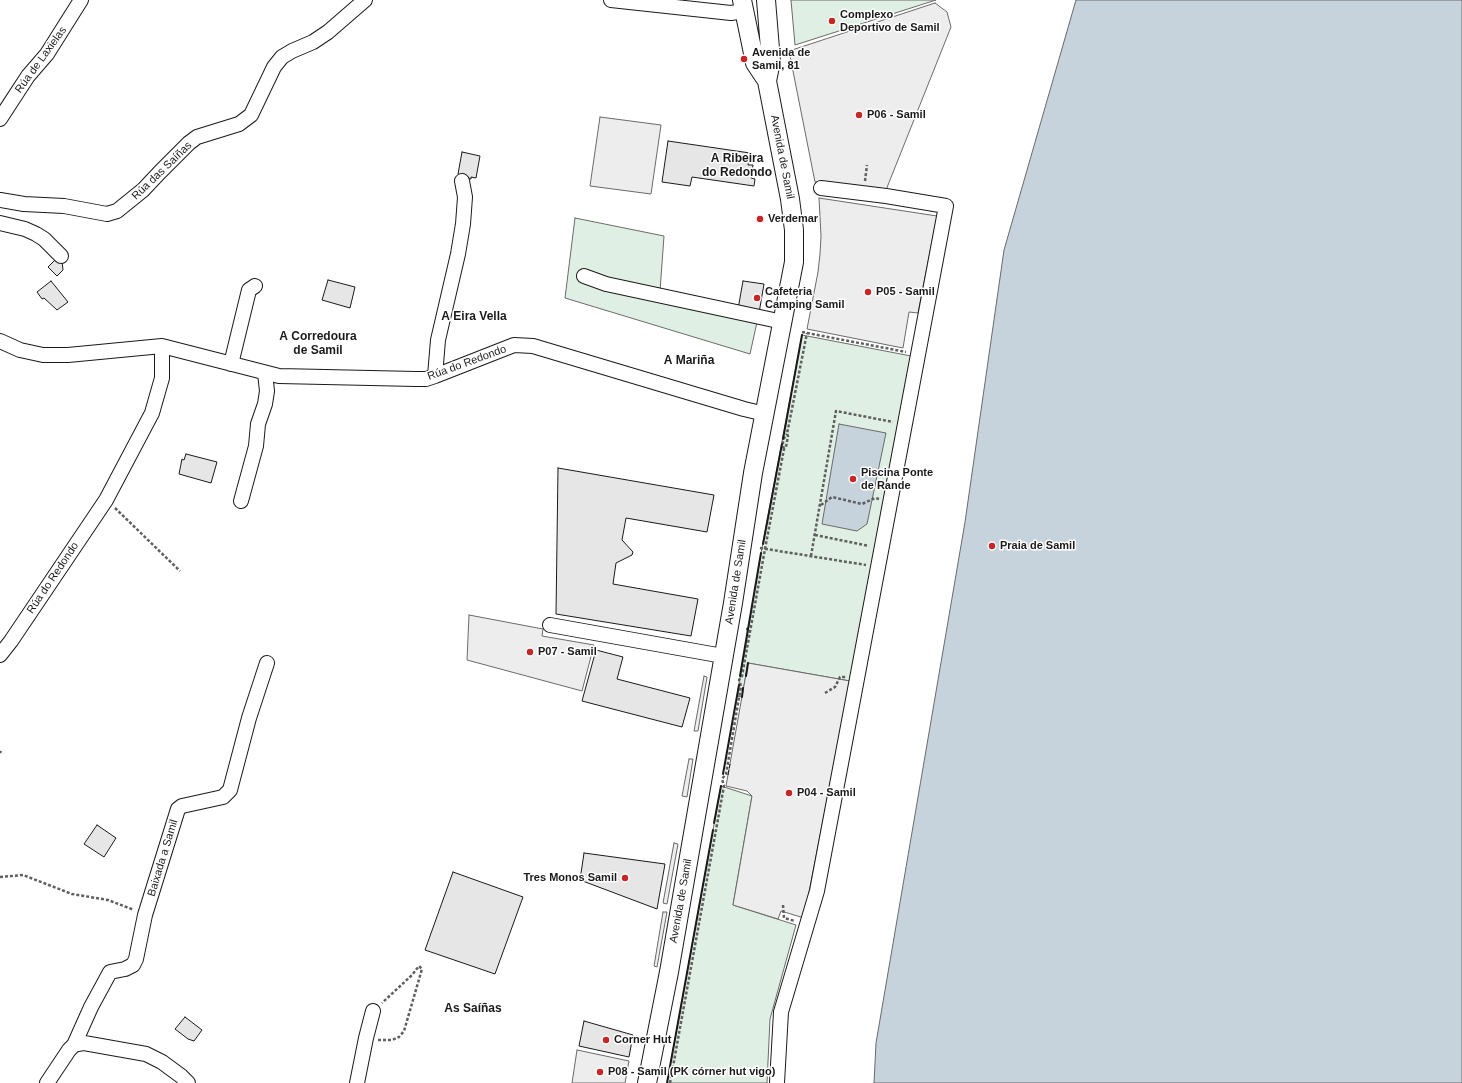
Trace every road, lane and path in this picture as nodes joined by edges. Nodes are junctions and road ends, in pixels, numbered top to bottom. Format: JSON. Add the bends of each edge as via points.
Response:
{"nodes":[{"id":1,"x":81,"y":0,"type":"edge"},
{"id":2,"x":365,"y":0,"type":"edge"},
{"id":3,"x":611,"y":0,"type":"edge"},
{"id":4,"x":766,"y":0,"type":"edge"},
{"id":5,"x":743,"y":5,"type":"edge"},
{"id":6,"x":767,"y":81,"type":"junction"},
{"id":7,"x":0,"y":119,"type":"edge"},
{"id":8,"x":462,"y":181,"type":"dead end"},
{"id":9,"x":822,"y":188,"type":"dead end"},
{"id":10,"x":0,"y":200,"type":"edge"},
{"id":11,"x":0,"y":223,"type":"edge"},
{"id":12,"x":61,"y":256,"type":"dead end"},
{"id":13,"x":584,"y":276,"type":"dead end"},
{"id":14,"x":255,"y":286,"type":"dead end"},
{"id":15,"x":782,"y":322,"type":"junction"},
{"id":16,"x":802,"y":332,"type":"dead end"},
{"id":17,"x":807,"y":333,"type":"junction"},
{"id":18,"x":0,"y":341,"type":"edge"},
{"id":19,"x":162,"y":346,"type":"junction"},
{"id":20,"x":918,"y":354,"type":"junction"},
{"id":21,"x":231,"y":364,"type":"junction"},
{"id":22,"x":265,"y":373,"type":"junction"},
{"id":23,"x":435,"y":376,"type":"junction"},
{"id":24,"x":765,"y":414,"type":"junction"},
{"id":25,"x":905,"y":425,"type":"junction"},
{"id":26,"x":787,"y":434,"type":"junction"},
{"id":27,"x":784,"y":449,"type":"junction"},
{"id":28,"x":875,"y":498,"type":"dead end"},
{"id":29,"x":106,"y":500,"type":"junction"},
{"id":30,"x":241,"y":501,"type":"dead end"},
{"id":31,"x":820,"y":505,"type":"junction"},
{"id":32,"x":815,"y":536,"type":"junction"},
{"id":33,"x":760,"y":548,"type":"dead end"},
{"id":34,"x":882,"y":548,"type":"junction"},
{"id":35,"x":765,"y":549,"type":"junction"},
{"id":36,"x":811,"y":556,"type":"junction"},
{"id":37,"x":879,"y":568,"type":"junction"},
{"id":38,"x":180,"y":571,"type":"dead end"},
{"id":39,"x":550,"y":625,"type":"dead end"},
{"id":40,"x":746,"y":628,"type":"dead end"},
{"id":41,"x":750,"y":629,"type":"junction"},
{"id":42,"x":0,"y":655,"type":"edge"},
{"id":43,"x":724,"y":656,"type":"junction"},
{"id":44,"x":267,"y":663,"type":"dead end"},
{"id":45,"x":858,"y":678,"type":"junction"},
{"id":46,"x":825,"y":693,"type":"dead end"},
{"id":47,"x":729,"y":724,"type":"dead end"},
{"id":48,"x":734,"y":725,"type":"junction"},
{"id":49,"x":0,"y":877,"type":"edge"},
{"id":50,"x":783,"y":905,"type":"dead end"},
{"id":51,"x":146,"y":915,"type":"junction"},
{"id":52,"x":807,"y":924,"type":"junction"},
{"id":53,"x":373,"y":1011,"type":"joint"},
{"id":54,"x":366,"y":1038,"type":"junction"},
{"id":55,"x":74,"y":1045,"type":"junction"},
{"id":56,"x":47,"y":1083,"type":"edge"},
{"id":57,"x":188,"y":1083,"type":"edge"},
{"id":58,"x":357,"y":1083,"type":"edge"},
{"id":59,"x":647,"y":1083,"type":"edge"},
{"id":60,"x":669,"y":1083,"type":"edge"},
{"id":61,"x":777,"y":1083,"type":"edge"}],
"edges":[{"from":1,"to":7,"type":"street","name":"Rúa de Laxielas","via":[[47,54],[28,76]]},
{"from":2,"to":10,"type":"street","name":"Rúa das Saíñas","via":[[328,32],[282,57],[274,67],[251,115],[239,124],[197,137],[117,212],[107,214],[64,206]]},
{"from":3,"to":5,"type":"street","via":[[731,13]]},
{"from":4,"to":6,"type":"main road","name":"Avenida de Samil","via":[[771,61]]},
{"from":5,"to":6,"type":"main road","name":"Avenida de Samil","via":[[755,63]]},
{"from":6,"to":15,"type":"main road","name":"Avenida de Samil","via":[[794,230],[794,262]]},
{"from":8,"to":23,"type":"street","via":[[465,197],[463,224],[438,340]]},
{"from":9,"to":20,"type":"street","via":[[946,206]]},
{"from":11,"to":12,"type":"street","via":[[36,234]]},
{"from":13,"to":15,"type":"street","via":[[606,284]]},
{"from":14,"to":21,"type":"street","via":[[249,290]]},
{"from":15,"to":24,"type":"main road","name":"Avenida de Samil"},
{"from":16,"to":17,"type":"path"},
{"from":17,"to":20,"type":"path"},
{"from":17,"to":26,"type":"path"},
{"from":18,"to":19,"type":"street","name":"Rúa do Redondo","via":[[20,350],[43,355]]},
{"from":19,"to":21,"type":"street","name":"Rúa do Redondo"},
{"from":19,"to":29,"type":"street","name":"Rúa do Redondo","via":[[162,378],[152,413]]},
{"from":20,"to":25,"type":"street"},
{"from":21,"to":22,"type":"street","name":"Rúa do Redondo"},
{"from":22,"to":23,"type":"street","name":"Rúa do Redondo","via":[[293,377],[426,379]]},
{"from":22,"to":30,"type":"street","via":[[265,404]]},
{"from":23,"to":24,"type":"street","name":"Rúa do Redondo","via":[[514,345],[533,346]]},
{"from":24,"to":43,"type":"main road","name":"Avenida de Samil"},
{"from":25,"to":31,"type":"path","via":[[836,411]]},
{"from":25,"to":34,"type":"street"},
{"from":26,"to":27,"type":"path"},
{"from":26,"to":27,"type":"path","via":[[782,441]]},
{"from":27,"to":35,"type":"path"},
{"from":28,"to":31,"type":"path","via":[[862,504],[832,497]]},
{"from":29,"to":38,"type":"path"},
{"from":29,"to":42,"type":"street","name":"Rúa do Redondo"},
{"from":31,"to":32,"type":"path"},
{"from":32,"to":34,"type":"path"},
{"from":32,"to":36,"type":"path"},
{"from":33,"to":35,"type":"path"},
{"from":34,"to":37,"type":"street"},
{"from":35,"to":36,"type":"path"},
{"from":35,"to":41,"type":"path"},
{"from":36,"to":37,"type":"path"},
{"from":37,"to":45,"type":"street"},
{"from":39,"to":43,"type":"street"},
{"from":40,"to":41,"type":"path"},
{"from":41,"to":48,"type":"path","via":[[742,676],[739,680],[741,686]]},
{"from":43,"to":59,"type":"main road","name":"Avenida de Samil"},
{"from":44,"to":51,"type":"street","name":"Baixada a Samil","via":[[230,790],[223,797],[178,809]]},
{"from":45,"to":46,"type":"path","via":[[840,677],[836,688]]},
{"from":45,"to":52,"type":"street","via":[[817,890]]},
{"from":47,"to":48,"type":"path"},
{"from":48,"to":60,"type":"path","via":[[726,774],[722,779],[724,786]]},
{"from":49,"to":51,"type":"path","via":[[24,875],[72,894],[108,900]]},
{"from":50,"to":52,"type":"path","via":[[784,918]]},
{"from":51,"to":55,"type":"street","name":"Baixada a Samil","via":[[133,965],[110,972]]},
{"from":52,"to":61,"type":"street","via":[[781,1012]]},
{"from":53,"to":54,"type":"street"},
{"from":53,"to":54,"type":"path","via":[[419,966],[422,969],[404,1031],[392,1040]]},
{"from":54,"to":58,"type":"street"},
{"from":55,"to":56,"type":"street","name":"Baixada a Samil"},
{"from":55,"to":57,"type":"street","via":[[84,1043],[146,1054],[162,1062]]}]}
